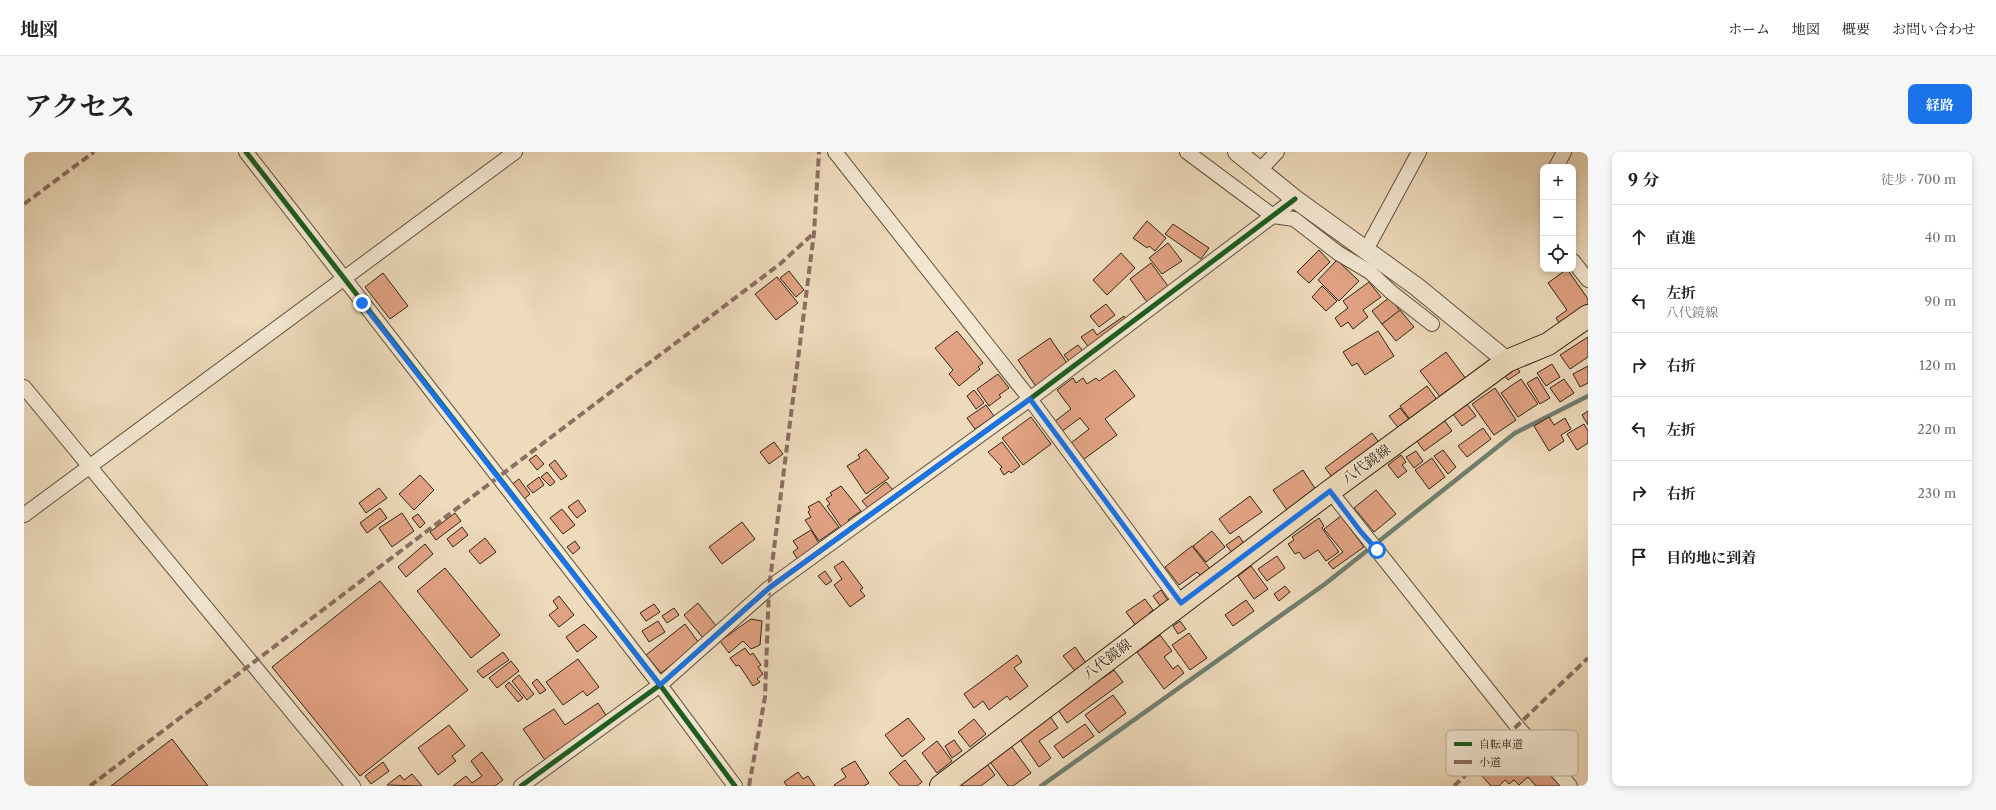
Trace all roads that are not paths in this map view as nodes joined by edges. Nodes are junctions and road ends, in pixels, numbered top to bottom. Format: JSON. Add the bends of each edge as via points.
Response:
{"nodes":[{"id":1,"x":246,"y":152,"type":"edge"},
{"id":2,"x":515,"y":152,"type":"edge"},
{"id":3,"x":835,"y":152,"type":"edge"},
{"id":4,"x":1187,"y":152,"type":"edge"},
{"id":5,"x":1237,"y":152,"type":"edge"},
{"id":6,"x":1277,"y":152,"type":"edge"},
{"id":7,"x":1419,"y":152,"type":"edge"},
{"id":8,"x":1564,"y":152,"type":"edge"},
{"id":9,"x":1558,"y":164,"type":"edge"},
{"id":10,"x":1260,"y":170,"type":"junction"},
{"id":11,"x":1295,"y":199,"type":"junction"},
{"id":12,"x":1273,"y":216,"type":"junction"},
{"id":13,"x":1350,"y":239,"type":"junction"},
{"id":14,"x":1366,"y":250,"type":"junction"},
{"id":15,"x":1338,"y":253,"type":"junction"},
{"id":16,"x":1576,"y":265,"type":"edge"},
{"id":17,"x":1402,"y":277,"type":"junction"},
{"id":18,"x":343,"y":278,"type":"junction"},
{"id":19,"x":1588,"y":280,"type":"edge"},
{"id":20,"x":1391,"y":292,"type":"junction"},
{"id":21,"x":1588,"y":316,"type":"edge"},
{"id":22,"x":1432,"y":324,"type":"dead end"},
{"id":23,"x":1507,"y":361,"type":"junction"},
{"id":24,"x":24,"y":387,"type":"edge"},
{"id":25,"x":1030,"y":399,"type":"junction"},
{"id":26,"x":89,"y":466,"type":"junction"},
{"id":27,"x":1330,"y":491,"type":"junction"},
{"id":28,"x":24,"y":515,"type":"edge"},
{"id":29,"x":1181,"y":603,"type":"junction"},
{"id":30,"x":660,"y":685,"type":"junction"},
{"id":31,"x":1520,"y":730,"type":"edge"},
{"id":32,"x":1561,"y":776,"type":"edge"},
{"id":33,"x":353,"y":786,"type":"edge"},
{"id":34,"x":521,"y":786,"type":"edge"},
{"id":35,"x":735,"y":786,"type":"edge"},
{"id":36,"x":941,"y":786,"type":"edge"},
{"id":37,"x":1570,"y":786,"type":"edge"}],
"edges":[{"from":1,"to":18,"type":"street"},
{"from":2,"to":18,"type":"street"},
{"from":3,"to":25,"type":"street"},
{"from":4,"to":12,"type":"street"},
{"from":5,"to":10,"type":"street"},
{"from":6,"to":10,"type":"street"},
{"from":7,"to":14,"type":"street"},
{"from":8,"to":9,"type":"street"},
{"from":10,"to":11,"type":"street"},
{"from":11,"to":12,"type":"street"},
{"from":11,"to":13,"type":"street"},
{"from":12,"to":15,"type":"street","via":[[1294,218]]},
{"from":12,"to":25,"type":"street"},
{"from":13,"to":14,"type":"street"},
{"from":13,"to":15,"type":"street"},
{"from":14,"to":17,"type":"street"},
{"from":15,"to":20,"type":"street","via":[[1370,272]]},
{"from":16,"to":19,"type":"street"},
{"from":17,"to":20,"type":"street"},
{"from":17,"to":23,"type":"street"},
{"from":18,"to":26,"type":"street"},
{"from":18,"to":30,"type":"street"},
{"from":20,"to":22,"type":"street"},
{"from":21,"to":23,"type":"main road","name":"八代鏡線","via":[[1548,344]]},
{"from":23,"to":27,"type":"main road","name":"八代鏡線"},
{"from":24,"to":26,"type":"street"},
{"from":25,"to":29,"type":"street"},
{"from":25,"to":30,"type":"street","via":[[769,588]]},
{"from":26,"to":28,"type":"street"},
{"from":26,"to":33,"type":"street"},
{"from":27,"to":29,"type":"main road","name":"八代鏡線"},
{"from":27,"to":31,"type":"street"},
{"from":29,"to":36,"type":"main road","name":"八代鏡線"},
{"from":30,"to":34,"type":"street"},
{"from":30,"to":35,"type":"street"},
{"from":32,"to":37,"type":"street"}]}
